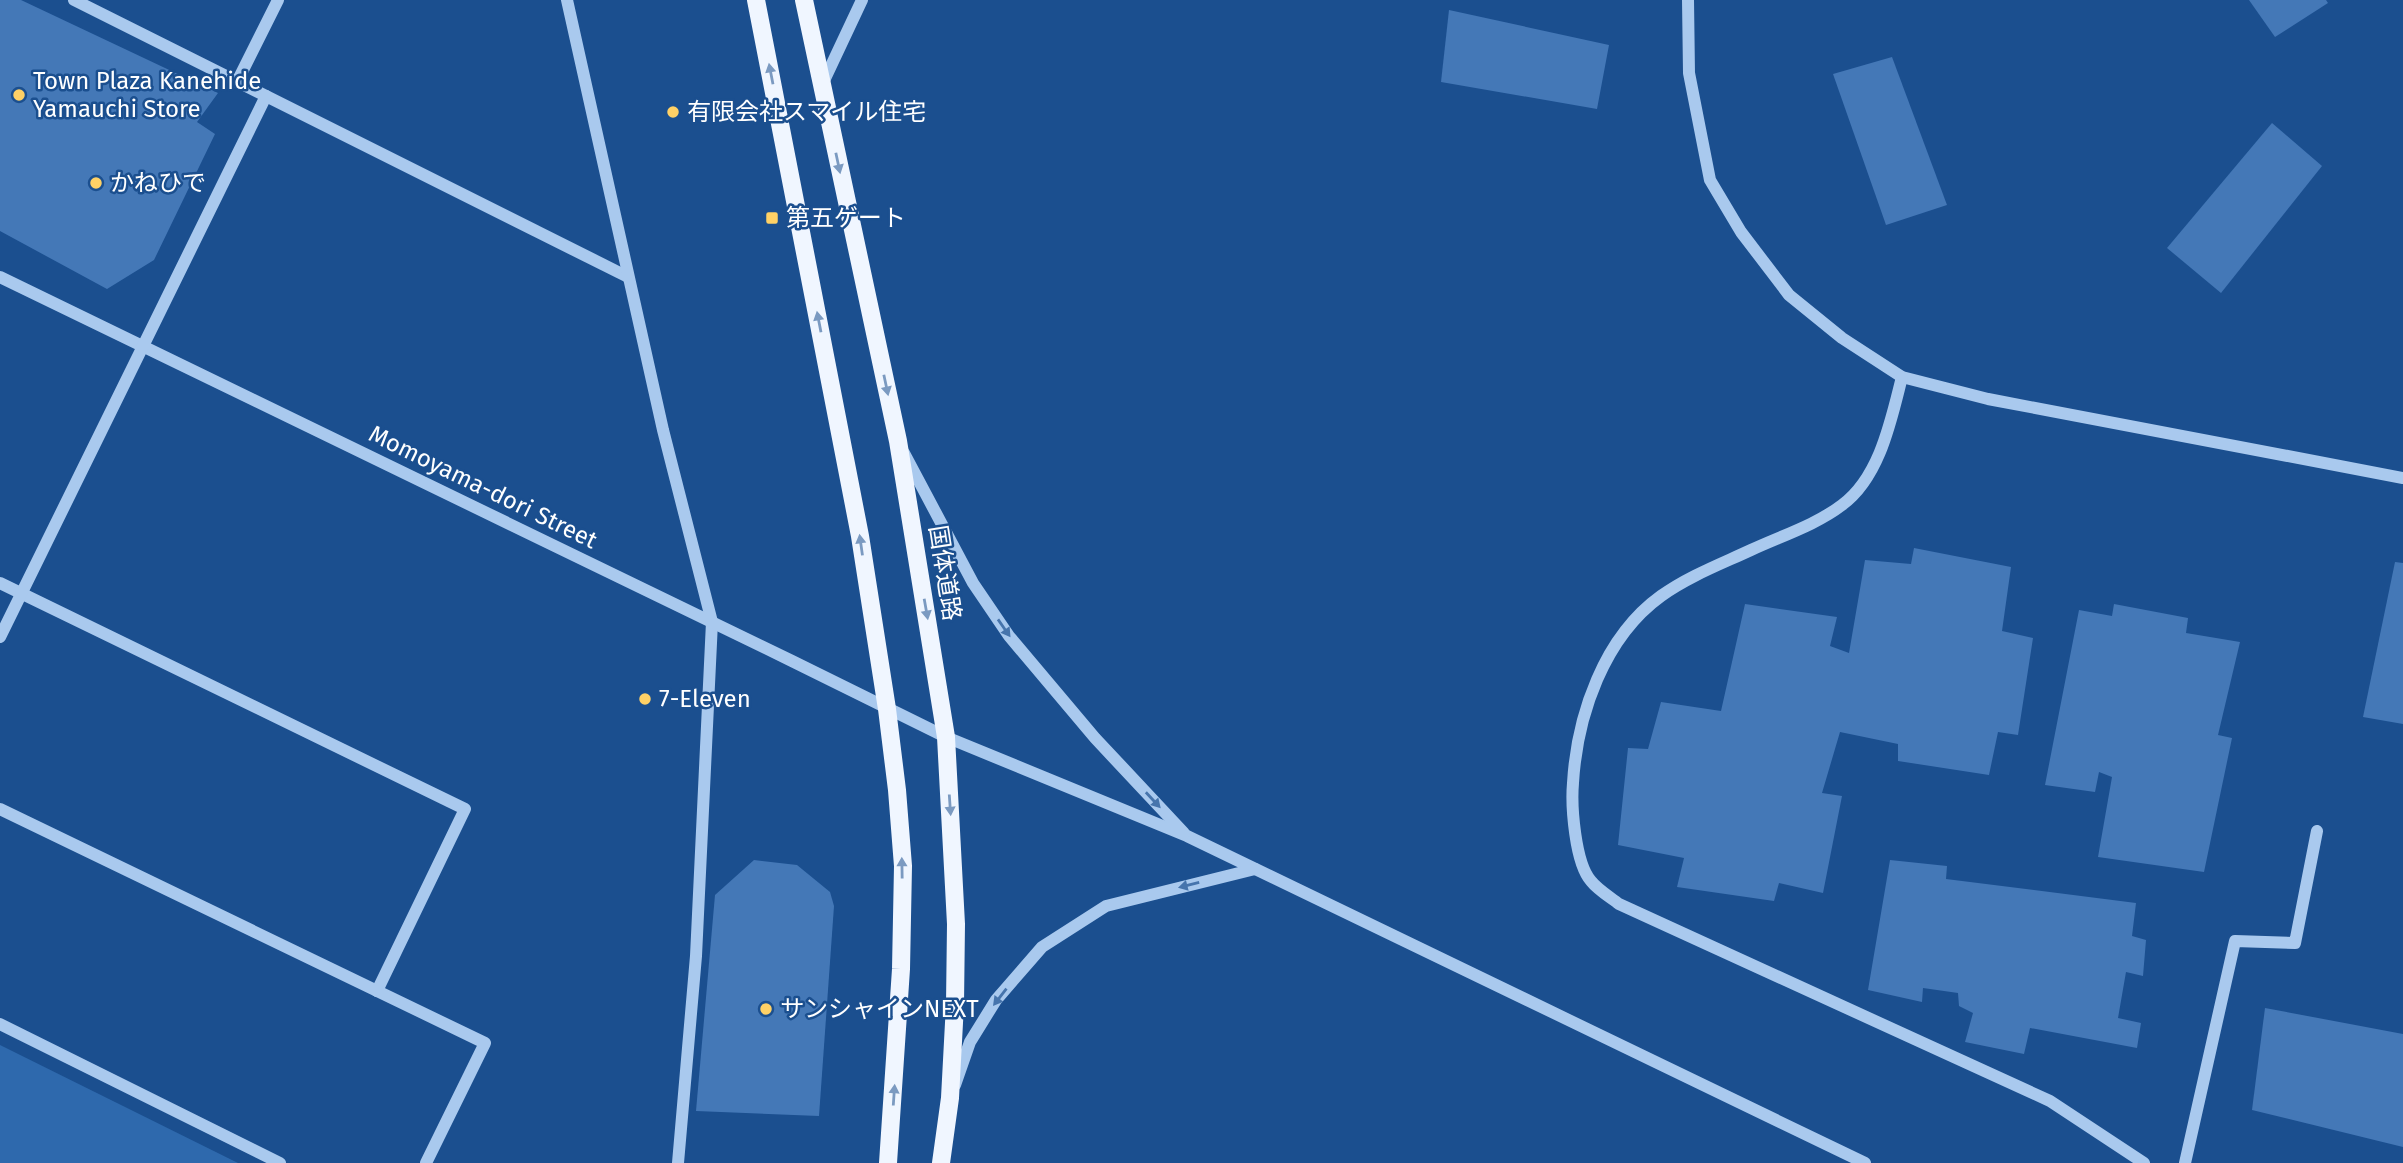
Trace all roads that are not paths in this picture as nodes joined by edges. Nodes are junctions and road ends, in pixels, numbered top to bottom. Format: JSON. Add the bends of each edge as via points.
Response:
{"nodes":[{"id":1,"x":74,"y":0,"type":"edge"},
{"id":2,"x":278,"y":0,"type":"edge"},
{"id":3,"x":567,"y":0,"type":"edge"},
{"id":4,"x":757,"y":0,"type":"edge"},
{"id":5,"x":804,"y":0,"type":"edge"},
{"id":6,"x":862,"y":0,"type":"edge"},
{"id":7,"x":1688,"y":0,"type":"edge"},
{"id":8,"x":237,"y":82,"type":"junction"},
{"id":9,"x":821,"y":86,"type":"junction"},
{"id":10,"x":267,"y":96,"type":"junction"},
{"id":11,"x":0,"y":277,"type":"edge"},
{"id":12,"x":628,"y":277,"type":"junction"},
{"id":13,"x":143,"y":345,"type":"junction"},
{"id":14,"x":1902,"y":377,"type":"junction"},
{"id":15,"x":898,"y":441,"type":"junction"},
{"id":16,"x":2403,"y":478,"type":"edge"},
{"id":17,"x":0,"y":583,"type":"edge"},
{"id":18,"x":21,"y":593,"type":"junction"},
{"id":19,"x":712,"y":622,"type":"junction"},
{"id":20,"x":0,"y":637,"type":"edge"},
{"id":21,"x":887,"y":709,"type":"junction"},
{"id":22,"x":946,"y":737,"type":"junction"},
{"id":23,"x":0,"y":809,"type":"edge"},
{"id":24,"x":2317,"y":831,"type":"dead end"},
{"id":25,"x":1187,"y":836,"type":"junction"},
{"id":26,"x":1255,"y":869,"type":"junction"},
{"id":27,"x":377,"y":991,"type":"junction"},
{"id":28,"x":0,"y":1024,"type":"edge"},
{"id":29,"x":950,"y":1098,"type":"junction"},
{"id":30,"x":280,"y":1163,"type":"edge"},
{"id":31,"x":426,"y":1163,"type":"edge"},
{"id":32,"x":678,"y":1163,"type":"edge"},
{"id":33,"x":888,"y":1163,"type":"edge"},
{"id":34,"x":941,"y":1163,"type":"edge"},
{"id":35,"x":1864,"y":1163,"type":"edge"},
{"id":36,"x":2144,"y":1163,"type":"edge"},
{"id":37,"x":2185,"y":1163,"type":"edge"}],
"edges":[{"from":1,"to":8,"type":"street"},
{"from":2,"to":8,"type":"street"},
{"from":3,"to":12,"type":"street"},
{"from":21,"to":4,"type":"main road","one_way":true,"via":[[860,536]]},
{"from":5,"to":9,"type":"main road","name":"国体道路"},
{"from":6,"to":9,"type":"street"},
{"from":7,"to":14,"type":"street","via":[[1689,73],[1710,180],[1741,232],[1790,295],[1842,338]]},
{"from":8,"to":10,"type":"street"},
{"from":9,"to":15,"type":"main road","name":"国体道路","one_way":true},
{"from":10,"to":12,"type":"street"},
{"from":10,"to":13,"type":"street"},
{"from":11,"to":13,"type":"street","name":"Momoyama-dori Street"},
{"from":12,"to":19,"type":"street"},
{"from":13,"to":18,"type":"street"},
{"from":13,"to":19,"type":"street","name":"Momoyama-dori Street"},
{"from":14,"to":16,"type":"street","via":[[2001,402]]},
{"from":14,"to":36,"type":"street","via":[[1883,447],[1843,505],[1689,578],[1659,597],[1627,629],[1588,702],[1575,754],[1571,805],[1577,844],[1589,879],[1619,904],[2050,1101]]},
{"from":15,"to":22,"type":"main road","name":"国体道路","one_way":true},
{"from":15,"to":25,"type":"street","one_way":true,"via":[[973,583],[1009,636],[1095,738]]},
{"from":17,"to":18,"type":"street"},
{"from":18,"to":20,"type":"street"},
{"from":18,"to":27,"type":"street","via":[[464,809]]},
{"from":19,"to":21,"type":"street","name":"Momoyama-dori Street"},
{"from":19,"to":32,"type":"street","via":[[696,956]]},
{"from":21,"to":22,"type":"street","name":"Momoyama-dori Street"},
{"from":33,"to":21,"type":"main road","one_way":true,"via":[[903,866]]},
{"from":22,"to":25,"type":"street","name":"Momoyama-dori Street"},
{"from":22,"to":29,"type":"main road","name":"国体道路","one_way":true,"via":[[956,924]]},
{"from":23,"to":27,"type":"street"},
{"from":24,"to":37,"type":"street","via":[[2295,943],[2235,941]]},
{"from":25,"to":26,"type":"street","name":"Momoyama-dori Street"},
{"from":26,"to":29,"type":"street","one_way":true,"via":[[1106,906],[1042,947],[996,1000],[970,1042]]},
{"from":26,"to":35,"type":"street","name":"Momoyama-dori Street"},
{"from":27,"to":31,"type":"street","via":[[485,1043]]},
{"from":28,"to":30,"type":"street"},
{"from":29,"to":34,"type":"main road","name":"国体道路"}]}
